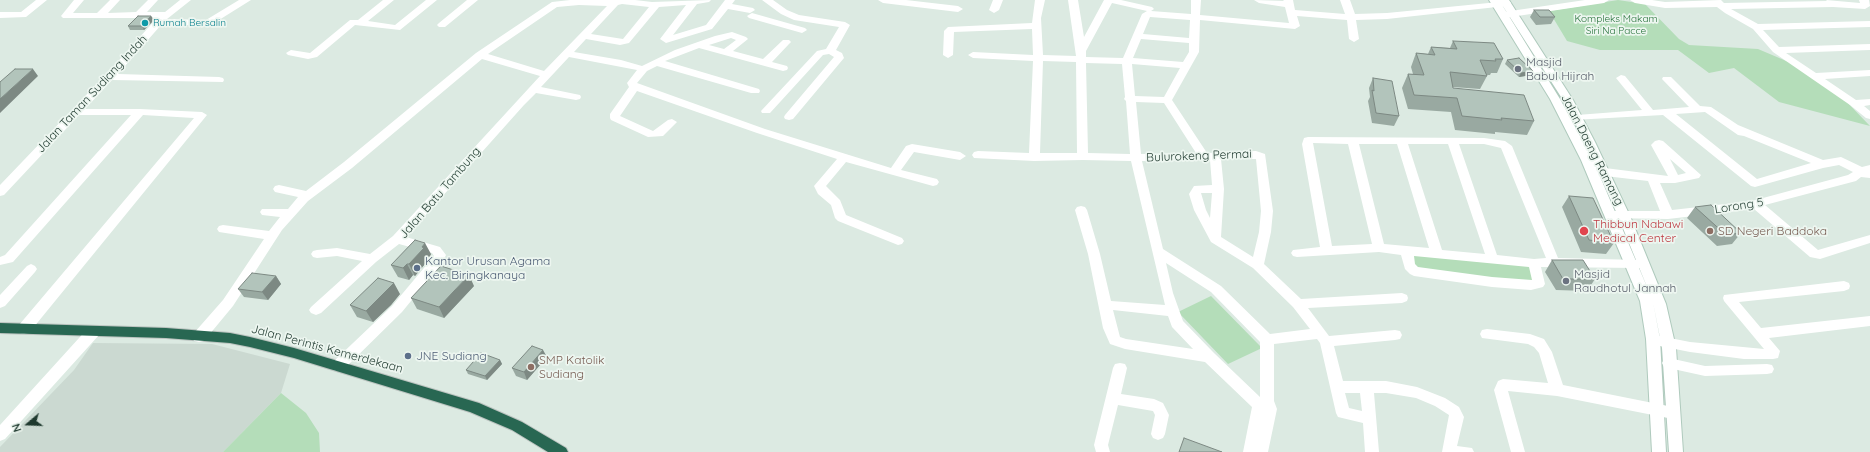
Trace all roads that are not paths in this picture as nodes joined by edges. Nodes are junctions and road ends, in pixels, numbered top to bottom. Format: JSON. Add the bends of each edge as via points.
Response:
{"nodes":[{"id":1,"x":42,"y":0,"type":"edge"},
{"id":2,"x":80,"y":0,"type":"edge"},
{"id":3,"x":115,"y":0,"type":"edge"},
{"id":4,"x":153,"y":0,"type":"edge"},
{"id":5,"x":186,"y":0,"type":"edge"},
{"id":6,"x":246,"y":0,"type":"edge"},
{"id":7,"x":390,"y":0,"type":"edge"},
{"id":8,"x":432,"y":0,"type":"edge"},
{"id":9,"x":473,"y":0,"type":"edge"},
{"id":10,"x":706,"y":0,"type":"edge"},
{"id":11,"x":768,"y":0,"type":"edge"},
{"id":12,"x":883,"y":0,"type":"edge"},
{"id":13,"x":998,"y":0,"type":"edge"},
{"id":14,"x":1040,"y":0,"type":"edge"},
{"id":15,"x":1073,"y":0,"type":"edge"},
{"id":16,"x":1109,"y":0,"type":"edge"},
{"id":17,"x":1196,"y":0,"type":"edge"},
{"id":18,"x":1259,"y":0,"type":"edge"},
{"id":19,"x":1345,"y":0,"type":"edge"},
{"id":20,"x":1604,"y":0,"type":"edge"},
{"id":21,"x":1635,"y":0,"type":"edge"},
{"id":22,"x":1639,"y":0,"type":"edge"},
{"id":23,"x":559,"y":1,"type":"edge"},
{"id":24,"x":620,"y":1,"type":"edge"},
{"id":25,"x":694,"y":1,"type":"junction"},
{"id":26,"x":906,"y":1,"type":"edge"},
{"id":27,"x":1500,"y":2,"type":"edge"},
{"id":28,"x":1663,"y":2,"type":"edge"},
{"id":29,"x":1832,"y":2,"type":"edge"},
{"id":30,"x":728,"y":3,"type":"edge"},
{"id":31,"x":1719,"y":4,"type":"edge"},
{"id":32,"x":656,"y":5,"type":"junction"},
{"id":33,"x":1290,"y":6,"type":"edge"},
{"id":34,"x":1866,"y":6,"type":"edge"},
{"id":35,"x":1149,"y":8,"type":"edge"},
{"id":36,"x":958,"y":9,"type":"dead end"},
{"id":37,"x":994,"y":10,"type":"dead end"},
{"id":38,"x":140,"y":14,"type":"junction"},
{"id":39,"x":0,"y":15,"type":"edge"},
{"id":40,"x":100,"y":15,"type":"junction"},
{"id":41,"x":167,"y":15,"type":"junction"},
{"id":42,"x":1509,"y":15,"type":"junction"},
{"id":43,"x":1194,"y":17,"type":"junction"},
{"id":44,"x":1351,"y":17,"type":"junction"},
{"id":45,"x":158,"y":22,"type":"junction"},
{"id":46,"x":361,"y":22,"type":"junction"},
{"id":47,"x":1870,"y":24,"type":"edge"},
{"id":48,"x":442,"y":25,"type":"dead end"},
{"id":49,"x":1036,"y":26,"type":"junction"},
{"id":50,"x":1756,"y":27,"type":"junction"},
{"id":51,"x":802,"y":29,"type":"junction"},
{"id":52,"x":585,"y":36,"type":"junction"},
{"id":53,"x":1138,"y":36,"type":"junction"},
{"id":54,"x":1354,"y":39,"type":"dead end"},
{"id":55,"x":1194,"y":41,"type":"junction"},
{"id":56,"x":786,"y":42,"type":"dead end"},
{"id":57,"x":1526,"y":43,"type":"junction"},
{"id":58,"x":699,"y":45,"type":"junction"},
{"id":59,"x":1776,"y":50,"type":"junction"},
{"id":60,"x":830,"y":51,"type":"junction"},
{"id":61,"x":1867,"y":51,"type":"edge"},
{"id":62,"x":726,"y":52,"type":"junction"},
{"id":63,"x":291,"y":53,"type":"dead end"},
{"id":64,"x":568,"y":54,"type":"junction"},
{"id":65,"x":480,"y":55,"type":"junction"},
{"id":66,"x":948,"y":55,"type":"dead end"},
{"id":67,"x":1081,"y":55,"type":"junction"},
{"id":68,"x":973,"y":56,"type":"dead end"},
{"id":69,"x":1038,"y":58,"type":"junction"},
{"id":70,"x":1127,"y":61,"type":"junction"},
{"id":71,"x":656,"y":62,"type":"junction"},
{"id":72,"x":765,"y":63,"type":"junction"},
{"id":73,"x":1186,"y":65,"type":"junction"},
{"id":74,"x":783,"y":68,"type":"dead end"},
{"id":75,"x":643,"y":69,"type":"junction"},
{"id":76,"x":1870,"y":73,"type":"edge"},
{"id":77,"x":546,"y":75,"type":"junction"},
{"id":78,"x":1815,"y":76,"type":"junction"},
{"id":79,"x":109,"y":77,"type":"junction"},
{"id":80,"x":1621,"y":78,"type":"dead end"},
{"id":81,"x":1667,"y":79,"type":"dead end"},
{"id":82,"x":219,"y":80,"type":"dead end"},
{"id":83,"x":634,"y":87,"type":"junction"},
{"id":84,"x":533,"y":89,"type":"junction"},
{"id":85,"x":755,"y":91,"type":"dead end"},
{"id":86,"x":576,"y":97,"type":"dead end"},
{"id":87,"x":1130,"y":99,"type":"junction"},
{"id":88,"x":1555,"y":99,"type":"junction"},
{"id":89,"x":1167,"y":100,"type":"junction"},
{"id":90,"x":1568,"y":100,"type":"junction"},
{"id":91,"x":1870,"y":102,"type":"edge"},
{"id":92,"x":1854,"y":103,"type":"junction"},
{"id":93,"x":1696,"y":108,"type":"junction"},
{"id":94,"x":766,"y":111,"type":"dead end"},
{"id":95,"x":76,"y":112,"type":"junction"},
{"id":96,"x":140,"y":112,"type":"junction"},
{"id":97,"x":1649,"y":112,"type":"junction"},
{"id":98,"x":1666,"y":112,"type":"junction"},
{"id":99,"x":1870,"y":116,"type":"edge"},
{"id":100,"x":789,"y":117,"type":"dead end"},
{"id":101,"x":1577,"y":118,"type":"junction"},
{"id":102,"x":672,"y":122,"type":"dead end"},
{"id":103,"x":1735,"y":128,"type":"junction"},
{"id":104,"x":1401,"y":140,"type":"junction"},
{"id":105,"x":1452,"y":140,"type":"junction"},
{"id":106,"x":1353,"y":141,"type":"junction"},
{"id":107,"x":1576,"y":141,"type":"junction"},
{"id":108,"x":1590,"y":142,"type":"junction"},
{"id":109,"x":1761,"y":148,"type":"dead end"},
{"id":110,"x":978,"y":155,"type":"dead end"},
{"id":111,"x":960,"y":156,"type":"dead end"},
{"id":112,"x":1083,"y":156,"type":"junction"},
{"id":113,"x":1209,"y":156,"type":"junction"},
{"id":114,"x":844,"y":157,"type":"junction"},
{"id":115,"x":1034,"y":157,"type":"junction"},
{"id":116,"x":1136,"y":158,"type":"junction"},
{"id":117,"x":1822,"y":164,"type":"junction"},
{"id":118,"x":894,"y":172,"type":"junction"},
{"id":119,"x":1605,"y":172,"type":"junction"},
{"id":120,"x":1867,"y":172,"type":"edge"},
{"id":121,"x":1652,"y":178,"type":"junction"},
{"id":122,"x":1675,"y":179,"type":"dead end"},
{"id":123,"x":933,"y":182,"type":"dead end"},
{"id":124,"x":279,"y":189,"type":"dead end"},
{"id":125,"x":1218,"y":189,"type":"junction"},
{"id":126,"x":0,"y":192,"type":"edge"},
{"id":127,"x":308,"y":195,"type":"junction"},
{"id":128,"x":1757,"y":204,"type":"junction"},
{"id":129,"x":1081,"y":210,"type":"dead end"},
{"id":130,"x":266,"y":212,"type":"dead end"},
{"id":131,"x":290,"y":214,"type":"junction"},
{"id":132,"x":1610,"y":214,"type":"junction"},
{"id":133,"x":1624,"y":216,"type":"junction"},
{"id":134,"x":1668,"y":216,"type":"junction"},
{"id":135,"x":224,"y":229,"type":"dead end"},
{"id":136,"x":272,"y":236,"type":"junction"},
{"id":137,"x":397,"y":239,"type":"junction"},
{"id":138,"x":1215,"y":239,"type":"junction"},
{"id":139,"x":1870,"y":239,"type":"edge"},
{"id":140,"x":898,"y":241,"type":"dead end"},
{"id":141,"x":1379,"y":248,"type":"junction"},
{"id":142,"x":1407,"y":250,"type":"junction"},
{"id":143,"x":1157,"y":251,"type":"junction"},
{"id":144,"x":1327,"y":251,"type":"junction"},
{"id":145,"x":1297,"y":253,"type":"dead end"},
{"id":146,"x":1437,"y":253,"type":"junction"},
{"id":147,"x":318,"y":254,"type":"dead end"},
{"id":148,"x":372,"y":259,"type":"junction"},
{"id":149,"x":1493,"y":260,"type":"junction"},
{"id":150,"x":0,"y":261,"type":"edge"},
{"id":151,"x":1554,"y":262,"type":"junction"},
{"id":152,"x":1534,"y":263,"type":"junction"},
{"id":153,"x":1630,"y":263,"type":"junction"},
{"id":154,"x":1257,"y":265,"type":"junction"},
{"id":155,"x":1644,"y":265,"type":"junction"},
{"id":156,"x":31,"y":268,"type":"dead end"},
{"id":157,"x":1844,"y":286,"type":"dead end"},
{"id":158,"x":1402,"y":298,"type":"dead end"},
{"id":159,"x":0,"y":303,"type":"edge"},
{"id":160,"x":1298,"y":304,"type":"junction"},
{"id":161,"x":1106,"y":305,"type":"junction"},
{"id":162,"x":316,"y":310,"type":"dead end"},
{"id":163,"x":1172,"y":311,"type":"junction"},
{"id":164,"x":1870,"y":321,"type":"edge"},
{"id":165,"x":0,"y":328,"type":"edge"},
{"id":166,"x":24,"y":329,"type":"junction"},
{"id":167,"x":94,"y":331,"type":"junction"},
{"id":168,"x":1487,"y":334,"type":"dead end"},
{"id":169,"x":1758,"y":334,"type":"junction"},
{"id":170,"x":1395,"y":335,"type":"dead end"},
{"id":171,"x":199,"y":337,"type":"junction"},
{"id":172,"x":1323,"y":337,"type":"junction"},
{"id":173,"x":1653,"y":339,"type":"junction"},
{"id":174,"x":1267,"y":340,"type":"junction"},
{"id":175,"x":1668,"y":342,"type":"junction"},
{"id":176,"x":1209,"y":357,"type":"junction"},
{"id":177,"x":1669,"y":362,"type":"junction"},
{"id":178,"x":338,"y":366,"type":"junction"},
{"id":179,"x":1120,"y":368,"type":"dead end"},
{"id":180,"x":1767,"y":369,"type":"dead end"},
{"id":181,"x":1337,"y":388,"type":"junction"},
{"id":182,"x":1367,"y":388,"type":"junction"},
{"id":183,"x":1557,"y":390,"type":"junction"},
{"id":184,"x":1113,"y":399,"type":"junction"},
{"id":185,"x":1265,"y":405,"type":"junction"},
{"id":186,"x":1657,"y":410,"type":"junction"},
{"id":187,"x":1674,"y":413,"type":"junction"},
{"id":188,"x":1369,"y":419,"type":"junction"},
{"id":189,"x":1158,"y":434,"type":"dead end"},
{"id":190,"x":0,"y":435,"type":"edge"},
{"id":191,"x":561,"y":452,"type":"edge"},
{"id":192,"x":1103,"y":452,"type":"edge"},
{"id":193,"x":1250,"y":452,"type":"edge"},
{"id":194,"x":1261,"y":452,"type":"edge"},
{"id":195,"x":1372,"y":452,"type":"edge"},
{"id":196,"x":1450,"y":452,"type":"edge"},
{"id":197,"x":1467,"y":452,"type":"edge"},
{"id":198,"x":1518,"y":452,"type":"edge"},
{"id":199,"x":1659,"y":452,"type":"edge"},
{"id":200,"x":1676,"y":452,"type":"edge"}],
"edges":[{"from":1,"to":39,"type":"street","via":[[23,15]]},
{"from":2,"to":40,"type":"street","via":[[66,16]]},
{"from":3,"to":40,"type":"street"},
{"from":4,"to":38,"type":"street"},
{"from":5,"to":41,"type":"street","name":"Jalan Taman Sudiang Indah"},
{"from":6,"to":45,"type":"street","via":[[208,23]]},
{"from":7,"to":46,"type":"street"},
{"from":8,"to":46,"type":"street","via":[[397,28]]},
{"from":9,"to":48,"type":"street"},
{"from":10,"to":25,"type":"street"},
{"from":11,"to":51,"type":"street"},
{"from":12,"to":26,"type":"street"},
{"from":13,"to":37,"type":"street"},
{"from":14,"to":49,"type":"street"},
{"from":15,"to":67,"type":"street"},
{"from":16,"to":35,"type":"street"},
{"from":16,"to":67,"type":"street"},
{"from":17,"to":43,"type":"street"},
{"from":18,"to":33,"type":"street"},
{"from":19,"to":44,"type":"street"},
{"from":20,"to":42,"type":"street"},
{"from":21,"to":22,"type":"street"},
{"from":22,"to":28,"type":"street"},
{"from":23,"to":24,"type":"street"},
{"from":23,"to":65,"type":"street"},
{"from":24,"to":32,"type":"street"},
{"from":24,"to":52,"type":"street","name":"Jalan Batu Tambung"},
{"from":25,"to":30,"type":"street","via":[[666,40],[709,27]]},
{"from":25,"to":32,"type":"street"},
{"from":26,"to":36,"type":"street"},
{"from":27,"to":42,"type":"street","name":"Jalan Daeng Ramang"},
{"from":27,"to":44,"type":"street","via":[[1387,16]]},
{"from":28,"to":31,"type":"street"},
{"from":29,"to":31,"type":"street"},
{"from":29,"to":34,"type":"street"},
{"from":30,"to":51,"type":"street"},
{"from":31,"to":50,"type":"street"},
{"from":32,"to":52,"type":"street","via":[[626,41]]},
{"from":33,"to":43,"type":"street","via":[[1295,26]]},
{"from":33,"to":44,"type":"street"},
{"from":35,"to":43,"type":"street"},
{"from":35,"to":53,"type":"street","name":"Bulurokeng Permai"},
{"from":38,"to":40,"type":"street"},
{"from":38,"to":41,"type":"street"},
{"from":41,"to":45,"type":"street","name":"Jalan Taman Sudiang Indah"},
{"from":42,"to":57,"type":"street","name":"Jalan Daeng Ramang"},
{"from":43,"to":55,"type":"street"},
{"from":44,"to":54,"type":"street"},
{"from":45,"to":79,"type":"street","name":"Jalan Taman Sudiang Indah"},
{"from":46,"to":63,"type":"street","via":[[352,22],[312,55]]},
{"from":47,"to":50,"type":"street"},
{"from":49,"to":66,"type":"street","via":[[951,29]]},
{"from":49,"to":69,"type":"street"},
{"from":50,"to":59,"type":"street"},
{"from":51,"to":60,"type":"street","via":[[845,25]]},
{"from":52,"to":64,"type":"street","name":"Jalan Batu Tambung"},
{"from":53,"to":55,"type":"street"},
{"from":53,"to":70,"type":"street","name":"Bulurokeng Permai"},
{"from":55,"to":73,"type":"street","via":[[1194,52]]},
{"from":56,"to":72,"type":"street"},
{"from":57,"to":88,"type":"street","name":"Jalan Daeng Ramang"},
{"from":57,"to":90,"type":"street","name":"Jalan Daeng Ramang"},
{"from":58,"to":62,"type":"street"},
{"from":58,"to":62,"type":"street","via":[[729,35],[743,38]]},
{"from":58,"to":71,"type":"street"},
{"from":59,"to":61,"type":"street"},
{"from":59,"to":78,"type":"street"},
{"from":60,"to":94,"type":"street","via":[[820,53]]},
{"from":60,"to":100,"type":"street","via":[[839,58]]},
{"from":62,"to":72,"type":"street"},
{"from":64,"to":75,"type":"street"},
{"from":64,"to":77,"type":"street","name":"Jalan Batu Tambung"},
{"from":65,"to":77,"type":"street"},
{"from":65,"to":127,"type":"street"},
{"from":67,"to":69,"type":"street"},
{"from":67,"to":70,"type":"street"},
{"from":67,"to":112,"type":"street"},
{"from":68,"to":69,"type":"street"},
{"from":69,"to":115,"type":"street"},
{"from":70,"to":73,"type":"street"},
{"from":70,"to":87,"type":"street","name":"Bulurokeng Permai"},
{"from":71,"to":75,"type":"street"},
{"from":71,"to":85,"type":"street"},
{"from":72,"to":74,"type":"street"},
{"from":73,"to":89,"type":"street"},
{"from":75,"to":83,"type":"street","via":[[632,83]]},
{"from":76,"to":78,"type":"street"},
{"from":77,"to":84,"type":"street","name":"Jalan Batu Tambung"},
{"from":78,"to":92,"type":"street"},
{"from":79,"to":82,"type":"street"},
{"from":79,"to":95,"type":"street","name":"Jalan Taman Sudiang Indah"},
{"from":80,"to":97,"type":"street"},
{"from":81,"to":93,"type":"street"},
{"from":83,"to":102,"type":"street","via":[[615,114],[615,118],[652,135],[659,134]]},
{"from":83,"to":114,"type":"street"},
{"from":84,"to":86,"type":"street"},
{"from":84,"to":137,"type":"street","name":"Jalan Batu Tambung"},
{"from":87,"to":89,"type":"street"},
{"from":87,"to":116,"type":"street","name":"Bulurokeng Permai"},
{"from":88,"to":90,"type":"street"},
{"from":88,"to":107,"type":"street","name":"Jalan Daeng Ramang"},
{"from":89,"to":113,"type":"street"},
{"from":90,"to":101,"type":"street","name":"Jalan Daeng Ramang"},
{"from":91,"to":92,"type":"street"},
{"from":92,"to":99,"type":"street"},
{"from":93,"to":98,"type":"street"},
{"from":93,"to":103,"type":"street","via":[[1710,110]]},
{"from":95,"to":96,"type":"street"},
{"from":95,"to":126,"type":"street","name":"Jalan Taman Sudiang Indah"},
{"from":96,"to":150,"type":"street","via":[[9,259]]},
{"from":96,"to":166,"type":"street","via":[[202,116]]},
{"from":97,"to":98,"type":"street"},
{"from":97,"to":101,"type":"street"},
{"from":98,"to":117,"type":"street","via":[[1755,183]]},
{"from":101,"to":108,"type":"street","name":"Jalan Daeng Ramang"},
{"from":103,"to":109,"type":"street"},
{"from":103,"to":117,"type":"street"},
{"from":104,"to":105,"type":"street"},
{"from":104,"to":106,"type":"street"},
{"from":104,"to":146,"type":"street"},
{"from":105,"to":149,"type":"street"},
{"from":105,"to":151,"type":"street","via":[[1495,142],[1506,146]]},
{"from":106,"to":141,"type":"street"},
{"from":106,"to":144,"type":"street","via":[[1307,141]]},
{"from":107,"to":108,"type":"street"},
{"from":107,"to":132,"type":"street","name":"Jalan Daeng Ramang"},
{"from":108,"to":119,"type":"street","name":"Jalan Daeng Ramang"},
{"from":110,"to":115,"type":"street","name":"Bulurokeng Permai"},
{"from":111,"to":118,"type":"street","via":[[912,148]]},
{"from":112,"to":115,"type":"street","name":"Bulurokeng Permai"},
{"from":112,"to":116,"type":"street","name":"Bulurokeng Permai"},
{"from":113,"to":116,"type":"street","name":"Bulurokeng Permai"},
{"from":113,"to":125,"type":"street"},
{"from":113,"to":154,"type":"street","name":"Bulurokeng Permai","via":[[1256,154],[1261,157],[1267,210]]},
{"from":114,"to":118,"type":"street"},
{"from":114,"to":140,"type":"street","via":[[820,186],[822,191],[836,203],[842,218]]},
{"from":116,"to":143,"type":"street","name":"Bulurokeng Permai"},
{"from":117,"to":120,"type":"street","via":[[1841,161]]},
{"from":118,"to":123,"type":"street"},
{"from":119,"to":121,"type":"street"},
{"from":119,"to":133,"type":"street","name":"Jalan Daeng Ramang"},
{"from":120,"to":128,"type":"street","name":"Lorong 5"},
{"from":121,"to":122,"type":"street"},
{"from":121,"to":134,"type":"street"},
{"from":124,"to":127,"type":"street"},
{"from":125,"to":138,"type":"street"},
{"from":125,"to":138,"type":"street","via":[[1198,189],[1195,194]]},
{"from":127,"to":131,"type":"street"},
{"from":128,"to":134,"type":"street","name":"Lorong 5"},
{"from":128,"to":139,"type":"street","via":[[1814,254],[1820,255]]},
{"from":129,"to":161,"type":"street"},
{"from":130,"to":131,"type":"street"},
{"from":131,"to":136,"type":"street"},
{"from":132,"to":133,"type":"street","name":"Lorong 5"},
{"from":132,"to":153,"type":"street","name":"Jalan Daeng Ramang"},
{"from":133,"to":134,"type":"street","name":"Lorong 5"},
{"from":133,"to":155,"type":"street","name":"Jalan Daeng Ramang"},
{"from":135,"to":136,"type":"street"},
{"from":136,"to":171,"type":"street","via":[[228,303]]},
{"from":137,"to":148,"type":"street"},
{"from":137,"to":178,"type":"street","name":"Jalan Batu Tambung","via":[[436,250],[440,255],[438,260],[397,309]]},
{"from":138,"to":154,"type":"street"},
{"from":141,"to":142,"type":"street"},
{"from":141,"to":144,"type":"street"},
{"from":142,"to":146,"type":"street"},
{"from":142,"to":152,"type":"street","via":[[1409,266],[1414,271],[1500,282],[1539,284]]},
{"from":143,"to":163,"type":"street","name":"Bulurokeng Permai"},
{"from":143,"to":174,"type":"street","via":[[1216,289]]},
{"from":144,"to":145,"type":"street"},
{"from":146,"to":149,"type":"street"},
{"from":147,"to":148,"type":"street","via":[[337,252]]},
{"from":148,"to":162,"type":"street"},
{"from":149,"to":152,"type":"street"},
{"from":151,"to":152,"type":"street"},
{"from":151,"to":153,"type":"street"},
{"from":153,"to":155,"type":"street"},
{"from":153,"to":173,"type":"street","name":"Jalan Daeng Ramang","via":[[1646,300]]},
{"from":154,"to":160,"type":"street"},
{"from":155,"to":175,"type":"street","name":"Jalan Daeng Ramang","via":[[1660,304]]},
{"from":156,"to":159,"type":"street"},
{"from":157,"to":169,"type":"street","via":[[1729,298]]},
{"from":158,"to":160,"type":"street"},
{"from":160,"to":172,"type":"street"},
{"from":161,"to":163,"type":"street"},
{"from":161,"to":176,"type":"street","via":[[1112,336],[1120,343]]},
{"from":163,"to":176,"type":"street","name":"Bulurokeng Permai","via":[[1182,329]]},
{"from":164,"to":169,"type":"street"},
{"from":165,"to":166,"type":"highway","name":"Jalan Perintis Kemerdekaan"},
{"from":166,"to":167,"type":"highway","name":"Jalan Perintis Kemerdekaan"},
{"from":167,"to":171,"type":"highway","name":"Jalan Perintis Kemerdekaan","via":[[166,333]]},
{"from":167,"to":190,"type":"street"},
{"from":168,"to":183,"type":"street","via":[[1530,339],[1539,343],[1545,352]]},
{"from":169,"to":175,"type":"street","via":[[1773,354],[1744,354]]},
{"from":170,"to":172,"type":"street"},
{"from":171,"to":178,"type":"highway","name":"Jalan Perintis Kemerdekaan","via":[[230,338],[250,342]]},
{"from":172,"to":174,"type":"street"},
{"from":172,"to":181,"type":"street"},
{"from":173,"to":175,"type":"street"},
{"from":173,"to":186,"type":"street","name":"Jalan Daeng Ramang"},
{"from":174,"to":185,"type":"street","via":[[1268,373]]},
{"from":175,"to":177,"type":"street","name":"Jalan Daeng Ramang"},
{"from":176,"to":185,"type":"street","name":"Bulurokeng Permai"},
{"from":177,"to":180,"type":"street","via":[[1705,371]]},
{"from":177,"to":187,"type":"street","name":"Jalan Daeng Ramang"},
{"from":178,"to":191,"type":"highway","name":"Jalan Perintis Kemerdekaan","via":[[474,407],[517,426]]},
{"from":179,"to":184,"type":"street"},
{"from":181,"to":182,"type":"street"},
{"from":181,"to":188,"type":"street","via":[[1344,413]]},
{"from":182,"to":188,"type":"street"},
{"from":182,"to":196,"type":"street","via":[[1386,387],[1417,393],[1454,411],[1457,417]]},
{"from":183,"to":186,"type":"street"},
{"from":183,"to":198,"type":"street","via":[[1508,385],[1501,387]]},
{"from":184,"to":189,"type":"street","via":[[1158,407],[1162,415]]},
{"from":184,"to":192,"type":"street","via":[[1101,446]]},
{"from":185,"to":193,"type":"street"},
{"from":185,"to":194,"type":"street"},
{"from":186,"to":187,"type":"street"},
{"from":186,"to":199,"type":"street","name":"Jalan Daeng Ramang"},
{"from":187,"to":200,"type":"street","name":"Jalan Daeng Ramang"},
{"from":188,"to":195,"type":"street"},
{"from":196,"to":197,"type":"street"}]}
